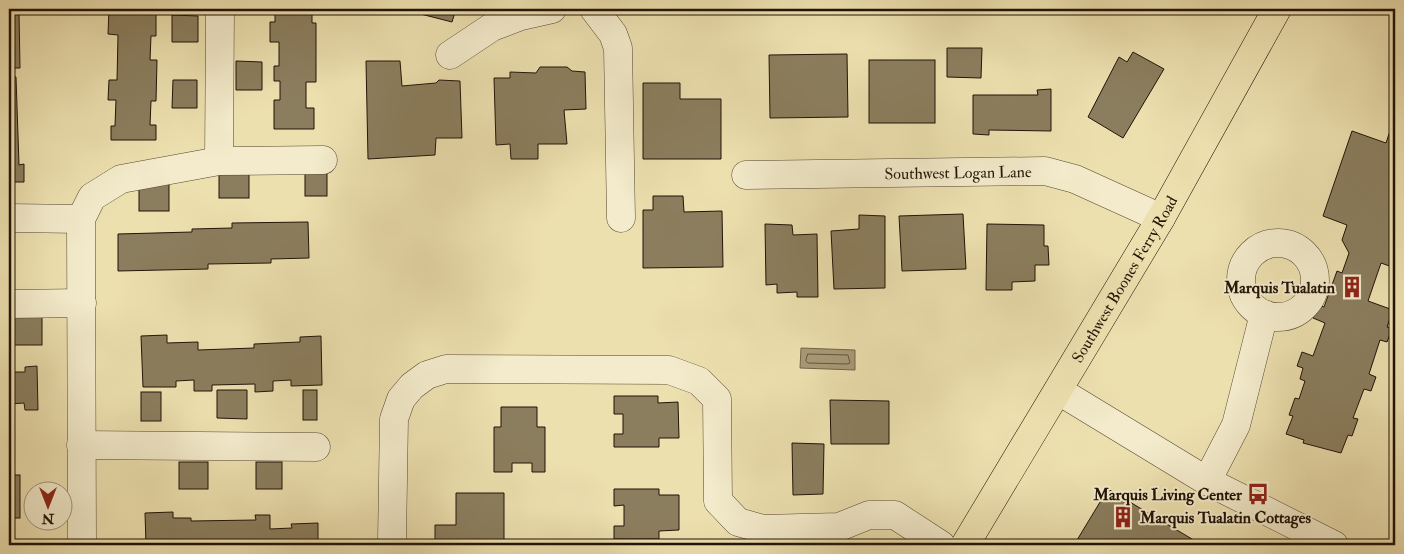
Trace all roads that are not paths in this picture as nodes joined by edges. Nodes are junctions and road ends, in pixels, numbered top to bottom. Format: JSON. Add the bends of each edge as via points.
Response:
{"nodes":[{"id":1,"x":220,"y":9,"type":"edge"},
{"id":2,"x":552,"y":9,"type":"edge"},
{"id":3,"x":594,"y":9,"type":"edge"},
{"id":4,"x":1277,"y":9,"type":"edge"},
{"id":5,"x":450,"y":56,"type":"dead end"},
{"id":6,"x":323,"y":160,"type":"dead end"},
{"id":7,"x":219,"y":161,"type":"junction"},
{"id":8,"x":746,"y":175,"type":"dead end"},
{"id":9,"x":9,"y":218,"type":"edge"},
{"id":10,"x":621,"y":218,"type":"dead end"},
{"id":11,"x":1161,"y":218,"type":"junction"},
{"id":12,"x":81,"y":219,"type":"junction"},
{"id":13,"x":82,"y":303,"type":"junction"},
{"id":14,"x":9,"y":304,"type":"edge"},
{"id":15,"x":1264,"y":314,"type":"dead end"},
{"id":16,"x":1059,"y":391,"type":"junction"},
{"id":17,"x":81,"y":445,"type":"junction"},
{"id":18,"x":316,"y":447,"type":"dead end"},
{"id":19,"x":1207,"y":481,"type":"junction"},
{"id":20,"x":392,"y":541,"type":"dead end"},
{"id":21,"x":82,"y":545,"type":"edge"},
{"id":22,"x":941,"y":545,"type":"edge"},
{"id":23,"x":965,"y":545,"type":"edge"},
{"id":24,"x":1334,"y":545,"type":"edge"}],
"edges":[{"from":1,"to":7,"type":"street"},
{"from":2,"to":5,"type":"street","via":[[521,16],[492,28]]},
{"from":3,"to":10,"type":"street","via":[[613,34],[618,48]]},
{"from":4,"to":11,"type":"main road","name":"Southwest Boones Ferry Road"},
{"from":6,"to":7,"type":"street"},
{"from":7,"to":12,"type":"street","via":[[121,179],[92,197]]},
{"from":8,"to":11,"type":"street","name":"Southwest Logan Lane","via":[[1045,171],[1076,180]]},
{"from":9,"to":12,"type":"street"},
{"from":11,"to":16,"type":"main road","name":"Southwest Boones Ferry Road"},
{"from":12,"to":13,"type":"street"},
{"from":13,"to":14,"type":"street"},
{"from":13,"to":17,"type":"street"},
{"from":15,"to":19,"type":"street","via":[[1236,425]]},
{"from":16,"to":19,"type":"street"},
{"from":16,"to":23,"type":"main road","name":"Southwest Boones Ferry Road"},
{"from":17,"to":18,"type":"street"},
{"from":17,"to":21,"type":"street"},
{"from":19,"to":24,"type":"street"},
{"from":20,"to":22,"type":"street","via":[[394,419],[401,399],[427,375],[446,369],[669,370],[699,381],[717,399],[718,501],[738,522],[763,529],[839,527],[869,515],[895,515]]}]}
